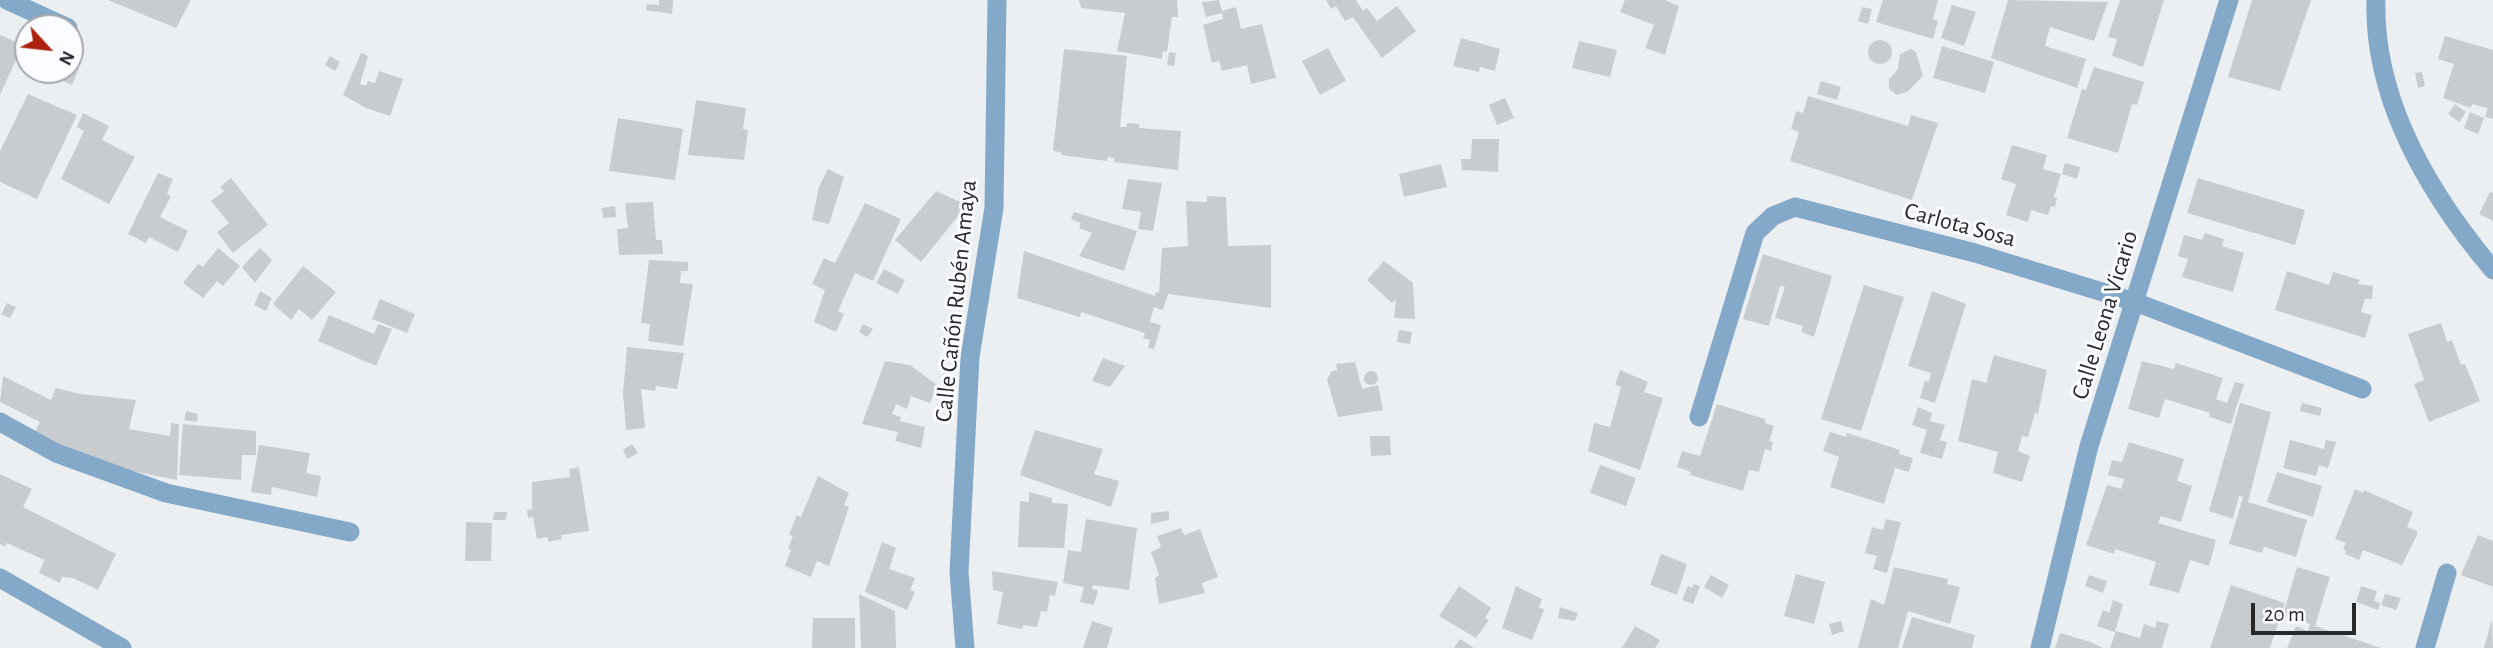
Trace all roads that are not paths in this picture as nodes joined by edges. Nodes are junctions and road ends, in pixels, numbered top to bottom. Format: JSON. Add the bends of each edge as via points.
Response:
{"nodes":[{"id":1,"x":7,"y":0,"type":"edge"},
{"id":2,"x":997,"y":0,"type":"edge"},
{"id":3,"x":2229,"y":0,"type":"edge"},
{"id":4,"x":2376,"y":0,"type":"edge"},
{"id":5,"x":38,"y":14,"type":"edge"},
{"id":6,"x":2493,"y":270,"type":"edge"},
{"id":7,"x":2135,"y":302,"type":"junction"},
{"id":8,"x":2361,"y":389,"type":"dead end"},
{"id":9,"x":1699,"y":417,"type":"dead end"},
{"id":10,"x":0,"y":422,"type":"edge"},
{"id":11,"x":350,"y":533,"type":"dead end"},
{"id":12,"x":2447,"y":573,"type":"dead end"},
{"id":13,"x":0,"y":578,"type":"edge"},
{"id":14,"x":122,"y":648,"type":"edge"},
{"id":15,"x":965,"y":648,"type":"edge"},
{"id":16,"x":2040,"y":648,"type":"edge"},
{"id":17,"x":2425,"y":648,"type":"edge"}],
"edges":[{"from":1,"to":5,"type":"street"},
{"from":2,"to":15,"type":"street","name":"Calle Cañón Rubén Amaya","via":[[994,208],[971,357],[961,532]]},
{"from":3,"to":7,"type":"street","name":"Calle Leona Vicario"},
{"from":4,"to":6,"type":"street","via":[[2375,31],[2406,141],[2461,232]]},
{"from":7,"to":8,"type":"street","name":"Carlota Sosa"},
{"from":7,"to":9,"type":"street","name":"Carlota Sosa","via":[[1975,253],[1795,207],[1773,216],[1755,233]]},
{"from":7,"to":16,"type":"street","name":"Calle Leona Vicario","via":[[2090,446]]},
{"from":10,"to":11,"type":"street","via":[[57,453],[166,493]]},
{"from":12,"to":17,"type":"street"},
{"from":13,"to":14,"type":"street"}]}
